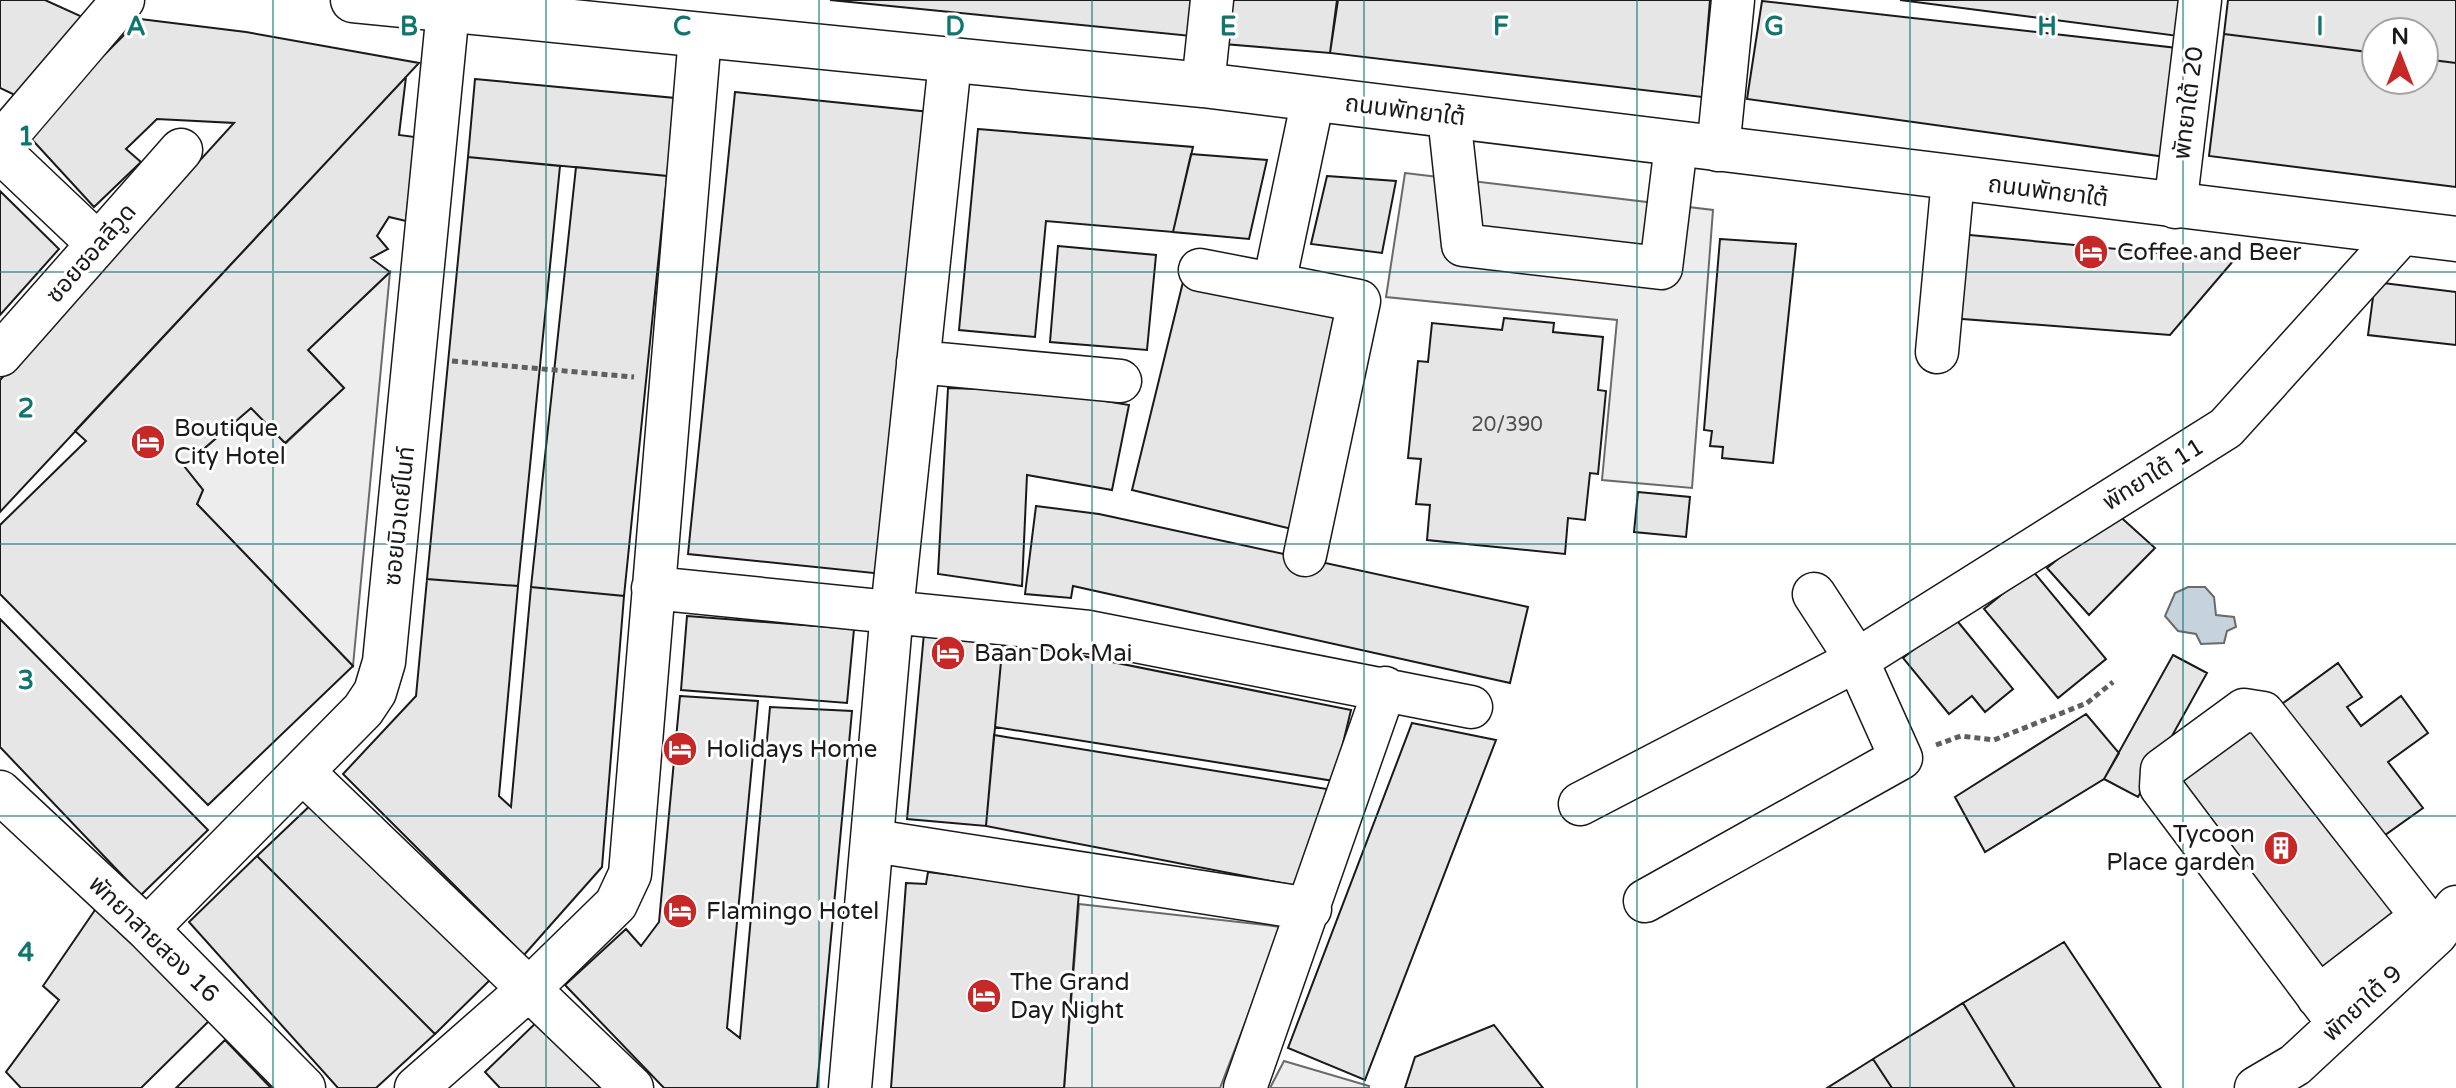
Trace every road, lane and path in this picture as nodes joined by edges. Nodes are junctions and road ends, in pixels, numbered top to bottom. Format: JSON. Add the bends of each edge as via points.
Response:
{"nodes":[{"id":1,"x":123,"y":0,"type":"edge"},
{"id":2,"x":353,"y":0,"type":"edge"},
{"id":3,"x":1212,"y":0,"type":"edge"},
{"id":4,"x":1733,"y":0,"type":"edge"},
{"id":5,"x":2200,"y":0,"type":"edge"},
{"id":6,"x":448,"y":10,"type":"junction"},
{"id":7,"x":700,"y":36,"type":"junction"},
{"id":8,"x":950,"y":62,"type":"junction"},
{"id":9,"x":1203,"y":85,"type":"junction"},
{"id":10,"x":1313,"y":99,"type":"junction"},
{"id":11,"x":1449,"y":116,"type":"junction"},
{"id":12,"x":0,"y":144,"type":"edge"},
{"id":13,"x":1697,"y":147,"type":"junction"},
{"id":14,"x":181,"y":150,"type":"dead end"},
{"id":15,"x":0,"y":151,"type":"edge"},
{"id":16,"x":1953,"y":179,"type":"junction"},
{"id":17,"x":2175,"y":207,"type":"junction"},
{"id":18,"x":2402,"y":233,"type":"junction"},
{"id":19,"x":2456,"y":239,"type":"edge"},
{"id":20,"x":98,"y":244,"type":"junction"},
{"id":21,"x":1200,"y":270,"type":"dead end"},
{"id":22,"x":1274,"y":284,"type":"junction"},
{"id":23,"x":1937,"y":352,"type":"dead end"},
{"id":24,"x":0,"y":355,"type":"edge"},
{"id":25,"x":414,"y":359,"type":"junction"},
{"id":26,"x":918,"y":362,"type":"junction"},
{"id":27,"x":671,"y":381,"type":"junction"},
{"id":28,"x":1120,"y":381,"type":"dead end"},
{"id":29,"x":1305,"y":555,"type":"dead end"},
{"id":30,"x":653,"y":588,"type":"junction"},
{"id":31,"x":1814,"y":594,"type":"dead end"},
{"id":32,"x":892,"y":611,"type":"junction"},
{"id":33,"x":1857,"y":660,"type":"junction"},
{"id":34,"x":2113,"y":682,"type":"dead end"},
{"id":35,"x":1385,"y":688,"type":"junction"},
{"id":36,"x":1471,"y":707,"type":"dead end"},
{"id":37,"x":1901,"y":758,"type":"junction"},
{"id":38,"x":303,"y":772,"type":"junction"},
{"id":39,"x":0,"y":792,"type":"edge"},
{"id":40,"x":1580,"y":804,"type":"dead end"},
{"id":41,"x":874,"y":841,"type":"junction"},
{"id":42,"x":1645,"y":901,"type":"dead end"},
{"id":43,"x":1310,"y":909,"type":"junction"},
{"id":44,"x":2438,"y":919,"type":"edge"},
{"id":45,"x":147,"y":929,"type":"junction"},
{"id":46,"x":531,"y":987,"type":"junction"},
{"id":47,"x":2329,"y":1010,"type":"junction"},
{"id":48,"x":2306,"y":1076,"type":"edge"},
{"id":49,"x":1257,"y":1085,"type":"edge"},
{"id":50,"x":304,"y":1088,"type":"edge"},
{"id":51,"x":416,"y":1088,"type":"edge"},
{"id":52,"x":632,"y":1088,"type":"edge"},
{"id":53,"x":850,"y":1088,"type":"edge"},
{"id":54,"x":2256,"y":1088,"type":"edge"}],
"edges":[{"from":1,"to":12,"type":"street"},
{"from":2,"to":6,"type":"main road","name":"ถนนพัทยาใต้"},
{"from":3,"to":9,"type":"street"},
{"from":4,"to":13,"type":"street"},
{"from":5,"to":17,"type":"street","name":"พัทยาใต้ 20"},
{"from":6,"to":7,"type":"main road","name":"ถนนพัทยาใต้"},
{"from":6,"to":25,"type":"street","name":"ซอยนิวเดย์ไนท์"},
{"from":7,"to":8,"type":"main road","name":"ถนนพัทยาใต้"},
{"from":7,"to":27,"type":"street"},
{"from":8,"to":9,"type":"main road","name":"ถนนพัทยาใต้"},
{"from":8,"to":26,"type":"street"},
{"from":9,"to":10,"type":"main road","name":"ถนนพัทยาใต้"},
{"from":10,"to":11,"type":"main road","name":"ถนนพัทยาใต้"},
{"from":10,"to":22,"type":"street"},
{"from":11,"to":13,"type":"main road","name":"ถนนพัทยาใต้"},
{"from":11,"to":13,"type":"street","via":[[1463,245],[1661,268]]},
{"from":13,"to":16,"type":"main road","name":"ถนนพัทยาใต้"},
{"from":14,"to":20,"type":"street","name":"ซอยฮอลลีวูด"},
{"from":15,"to":20,"type":"street"},
{"from":16,"to":17,"type":"main road","name":"ถนนพัทยาใต้"},
{"from":16,"to":23,"type":"street"},
{"from":17,"to":18,"type":"main road","name":"ถนนพัทยาใต้"},
{"from":18,"to":19,"type":"main road","name":"ถนนพัทยาใต้"},
{"from":18,"to":33,"type":"street","name":"พัทยาใต้ 11","via":[[2226,428]]},
{"from":20,"to":24,"type":"street","name":"ซอยฮอลลีวูด"},
{"from":21,"to":22,"type":"street"},
{"from":22,"to":29,"type":"street","via":[[1359,301]]},
{"from":25,"to":27,"type":"path"},
{"from":25,"to":38,"type":"street","name":"ซอยนิวเดย์ไนท์","via":[[384,662],[363,710]]},
{"from":26,"to":28,"type":"street"},
{"from":26,"to":32,"type":"street"},
{"from":27,"to":30,"type":"street"},
{"from":30,"to":32,"type":"street"},
{"from":30,"to":46,"type":"street","via":[[630,874],[616,904]]},
{"from":31,"to":33,"type":"street"},
{"from":32,"to":35,"type":"street","via":[[1089,632]]},
{"from":32,"to":41,"type":"street"},
{"from":33,"to":37,"type":"street"},
{"from":33,"to":40,"type":"street","name":"พัทยาใต้ 11"},
{"from":34,"to":37,"type":"path","via":[[2087,703],[1994,740],[1961,736]]},
{"from":35,"to":36,"type":"street"},
{"from":35,"to":43,"type":"street"},
{"from":37,"to":42,"type":"street"},
{"from":38,"to":45,"type":"street","name":"ซอยนิวเดย์ไนท์"},
{"from":38,"to":46,"type":"street"},
{"from":39,"to":45,"type":"street","name":"พัทยาสายสอง 16"},
{"from":41,"to":43,"type":"street"},
{"from":41,"to":53,"type":"street"},
{"from":43,"to":49,"type":"street"},
{"from":44,"to":47,"type":"street","name":"พัทยาใต้ 9"},
{"from":44,"to":47,"type":"street","via":[[2263,713],[2244,710],[2162,770],[2161,787]]},
{"from":45,"to":50,"type":"street","name":"พัทยาสายสอง 16"},
{"from":46,"to":51,"type":"street"},
{"from":46,"to":52,"type":"street"},
{"from":47,"to":48,"type":"street","name":"พัทยาใต้ 9"},
{"from":48,"to":54,"type":"street","name":"พัทยาใต้ 9"}]}
